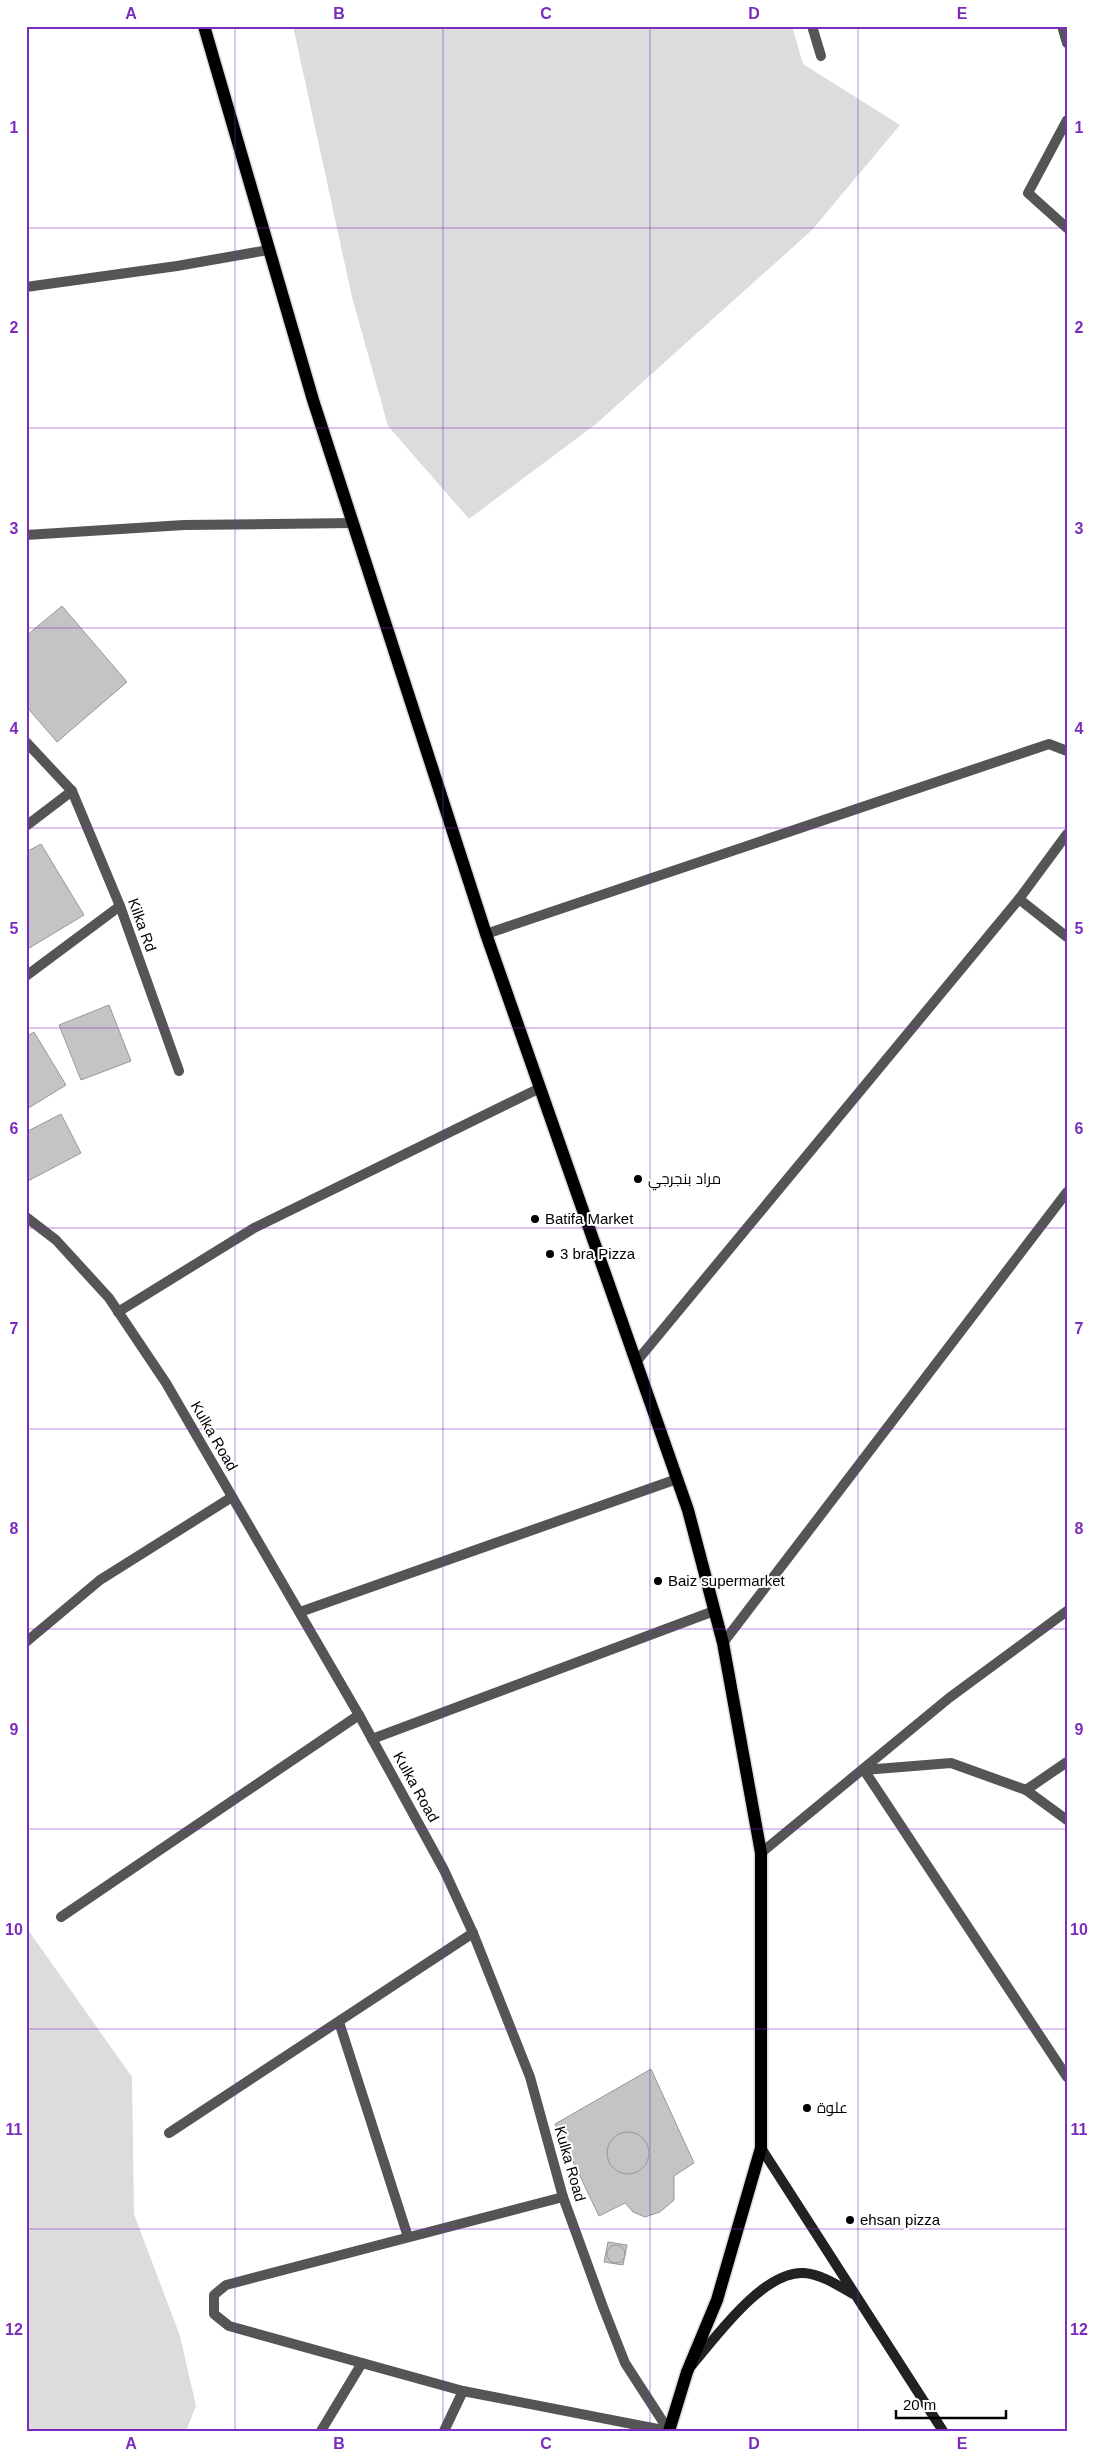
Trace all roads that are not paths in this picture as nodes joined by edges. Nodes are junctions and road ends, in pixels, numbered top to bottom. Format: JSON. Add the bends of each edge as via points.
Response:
{"nodes":[{"id":1,"x":204,"y":26,"type":"edge"},
{"id":2,"x":812,"y":26,"type":"edge"},
{"id":3,"x":1062,"y":26,"type":"edge"},
{"id":4,"x":1067,"y":43,"type":"edge"},
{"id":5,"x":821,"y":56,"type":"dead end"},
{"id":6,"x":1067,"y":120,"type":"edge"},
{"id":7,"x":1067,"y":228,"type":"edge"},
{"id":8,"x":268,"y":250,"type":"junction"},
{"id":9,"x":26,"y":287,"type":"edge"},
{"id":10,"x":353,"y":523,"type":"junction"},
{"id":11,"x":26,"y":535,"type":"edge"},
{"id":12,"x":26,"y":742,"type":"edge"},
{"id":13,"x":1067,"y":751,"type":"edge"},
{"id":14,"x":72,"y":791,"type":"junction"},
{"id":15,"x":26,"y":826,"type":"edge"},
{"id":16,"x":1067,"y":834,"type":"edge"},
{"id":17,"x":1019,"y":899,"type":"junction"},
{"id":18,"x":120,"y":906,"type":"junction"},
{"id":19,"x":486,"y":934,"type":"junction"},
{"id":20,"x":1067,"y":936,"type":"edge"},
{"id":21,"x":26,"y":976,"type":"edge"},
{"id":22,"x":179,"y":1071,"type":"dead end"},
{"id":23,"x":540,"y":1088,"type":"junction"},
{"id":24,"x":1067,"y":1192,"type":"edge"},
{"id":25,"x":26,"y":1217,"type":"edge"},
{"id":26,"x":118,"y":1312,"type":"junction"},
{"id":27,"x":636,"y":1362,"type":"junction"},
{"id":28,"x":678,"y":1480,"type":"junction"},
{"id":29,"x":232,"y":1497,"type":"junction"},
{"id":30,"x":714,"y":1611,"type":"junction"},
{"id":31,"x":1067,"y":1611,"type":"edge"},
{"id":32,"x":300,"y":1612,"type":"junction"},
{"id":33,"x":26,"y":1642,"type":"edge"},
{"id":34,"x":723,"y":1643,"type":"junction"},
{"id":35,"x":358,"y":1715,"type":"junction"},
{"id":36,"x":372,"y":1739,"type":"junction"},
{"id":37,"x":1067,"y":1762,"type":"edge"},
{"id":38,"x":864,"y":1770,"type":"junction"},
{"id":39,"x":1026,"y":1790,"type":"junction"},
{"id":40,"x":1067,"y":1820,"type":"edge"},
{"id":41,"x":761,"y":1853,"type":"junction"},
{"id":42,"x":61,"y":1917,"type":"dead end"},
{"id":43,"x":473,"y":1933,"type":"junction"},
{"id":44,"x":339,"y":2022,"type":"junction"},
{"id":45,"x":1067,"y":2077,"type":"edge"},
{"id":46,"x":169,"y":2133,"type":"dead end"},
{"id":47,"x":760,"y":2148,"type":"junction"},
{"id":48,"x":562,"y":2197,"type":"junction"},
{"id":49,"x":408,"y":2237,"type":"junction"},
{"id":50,"x":856,"y":2296,"type":"junction"},
{"id":51,"x":362,"y":2363,"type":"junction"},
{"id":52,"x":687,"y":2372,"type":"junction"},
{"id":53,"x":462,"y":2391,"type":"junction"},
{"id":54,"x":321,"y":2431,"type":"edge"},
{"id":55,"x":444,"y":2431,"type":"edge"},
{"id":56,"x":668,"y":2431,"type":"edge"},
{"id":57,"x":943,"y":2431,"type":"edge"}],
"edges":[{"from":1,"to":8,"type":"main road"},
{"from":2,"to":5,"type":"street"},
{"from":3,"to":4,"type":"street"},
{"from":6,"to":7,"type":"street","via":[[1028,193]]},
{"from":8,"to":9,"type":"street"},
{"from":8,"to":10,"type":"main road"},
{"from":10,"to":11,"type":"street","via":[[184,525]]},
{"from":10,"to":19,"type":"main road"},
{"from":12,"to":14,"type":"street"},
{"from":13,"to":19,"type":"street","via":[[1050,744]]},
{"from":14,"to":15,"type":"street"},
{"from":14,"to":18,"type":"street","name":"Kilka Rd"},
{"from":16,"to":17,"type":"street"},
{"from":17,"to":20,"type":"street"},
{"from":17,"to":27,"type":"street"},
{"from":18,"to":21,"type":"street"},
{"from":18,"to":22,"type":"street","name":"Kilka Rd"},
{"from":19,"to":23,"type":"main road"},
{"from":23,"to":26,"type":"street","via":[[254,1228]]},
{"from":23,"to":27,"type":"main road"},
{"from":24,"to":34,"type":"street"},
{"from":25,"to":26,"type":"street","name":"Kulka Road","via":[[56,1240]]},
{"from":26,"to":29,"type":"street","name":"Kulka Road","via":[[166,1383]]},
{"from":27,"to":28,"type":"main road"},
{"from":28,"to":30,"type":"main road"},
{"from":28,"to":32,"type":"street"},
{"from":29,"to":32,"type":"street","name":"Kulka Road"},
{"from":29,"to":33,"type":"street","via":[[100,1580]]},
{"from":30,"to":34,"type":"main road"},
{"from":30,"to":36,"type":"street"},
{"from":31,"to":38,"type":"street","via":[[949,1698]]},
{"from":32,"to":35,"type":"street","name":"Kulka Road"},
{"from":34,"to":41,"type":"main road"},
{"from":35,"to":36,"type":"street","name":"Kulka Road"},
{"from":35,"to":42,"type":"street"},
{"from":36,"to":43,"type":"street","name":"Kulka Road","via":[[444,1870]]},
{"from":37,"to":39,"type":"street"},
{"from":38,"to":39,"type":"street","via":[[951,1763]]},
{"from":38,"to":41,"type":"street"},
{"from":38,"to":45,"type":"street"},
{"from":39,"to":40,"type":"street"},
{"from":41,"to":47,"type":"main road"},
{"from":43,"to":44,"type":"street"},
{"from":43,"to":48,"type":"street","name":"Kulka Road","via":[[530,2077]]},
{"from":44,"to":46,"type":"street"},
{"from":44,"to":49,"type":"street"},
{"from":47,"to":50,"type":"main road"},
{"from":47,"to":52,"type":"main road","via":[[717,2300]]},
{"from":48,"to":49,"type":"street"},
{"from":48,"to":56,"type":"street","name":"Kulka Road","via":[[625,2363]]},
{"from":49,"to":51,"type":"street","via":[[226,2285],[214,2294],[214,2314],[229,2326]]},
{"from":50,"to":52,"type":"main road","via":[[833,2282],[804,2273],[775,2280],[737,2312]]},
{"from":50,"to":57,"type":"main road"},
{"from":51,"to":53,"type":"street"},
{"from":51,"to":54,"type":"street"},
{"from":52,"to":56,"type":"main road"},
{"from":53,"to":55,"type":"street"},
{"from":53,"to":56,"type":"street"}]}
